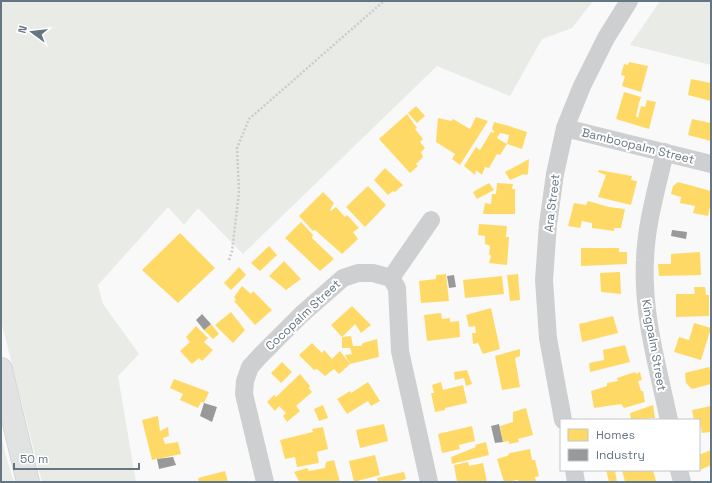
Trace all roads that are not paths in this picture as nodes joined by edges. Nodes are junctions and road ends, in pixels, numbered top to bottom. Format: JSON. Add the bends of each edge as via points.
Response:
{"nodes":[{"id":1,"x":629,"y":1,"type":"edge"},
{"id":2,"x":565,"y":128,"type":"junction"},
{"id":3,"x":665,"y":152,"type":"junction"},
{"id":4,"x":711,"y":164,"type":"edge"},
{"id":5,"x":431,"y":220,"type":"dead end"},
{"id":6,"x":391,"y":278,"type":"junction"},
{"id":7,"x":1,"y":369,"type":"edge"},
{"id":8,"x":563,"y":419,"type":"edge"},
{"id":9,"x":669,"y":419,"type":"edge"},
{"id":10,"x":574,"y":471,"type":"edge"},
{"id":11,"x":679,"y":471,"type":"edge"},
{"id":12,"x":28,"y":482,"type":"edge"},
{"id":13,"x":265,"y":482,"type":"edge"},
{"id":14,"x":429,"y":482,"type":"edge"},
{"id":15,"x":576,"y":482,"type":"edge"},
{"id":16,"x":682,"y":482,"type":"edge"}],
"edges":[{"from":1,"to":2,"type":"street","name":"Ara Street","via":[[606,38]]},
{"from":2,"to":3,"type":"street","name":"Bamboopalm Street"},
{"from":2,"to":8,"type":"street","name":"Ara Street","via":[[548,224],[544,280],[548,338]]},
{"from":3,"to":4,"type":"street","name":"Bamboopalm Street"},
{"from":3,"to":9,"type":"street","name":"Kingpalm Street","via":[[647,231],[644,261],[650,330]]},
{"from":5,"to":6,"type":"street"},
{"from":6,"to":13,"type":"street","name":"Cocopalm Street","via":[[358,272],[343,278],[302,314],[250,367],[245,380],[244,394]]},
{"from":6,"to":14,"type":"street","via":[[397,288],[402,358]]},
{"from":7,"to":12,"type":"highway"},
{"from":10,"to":15,"type":"street"},
{"from":11,"to":16,"type":"street"}]}
